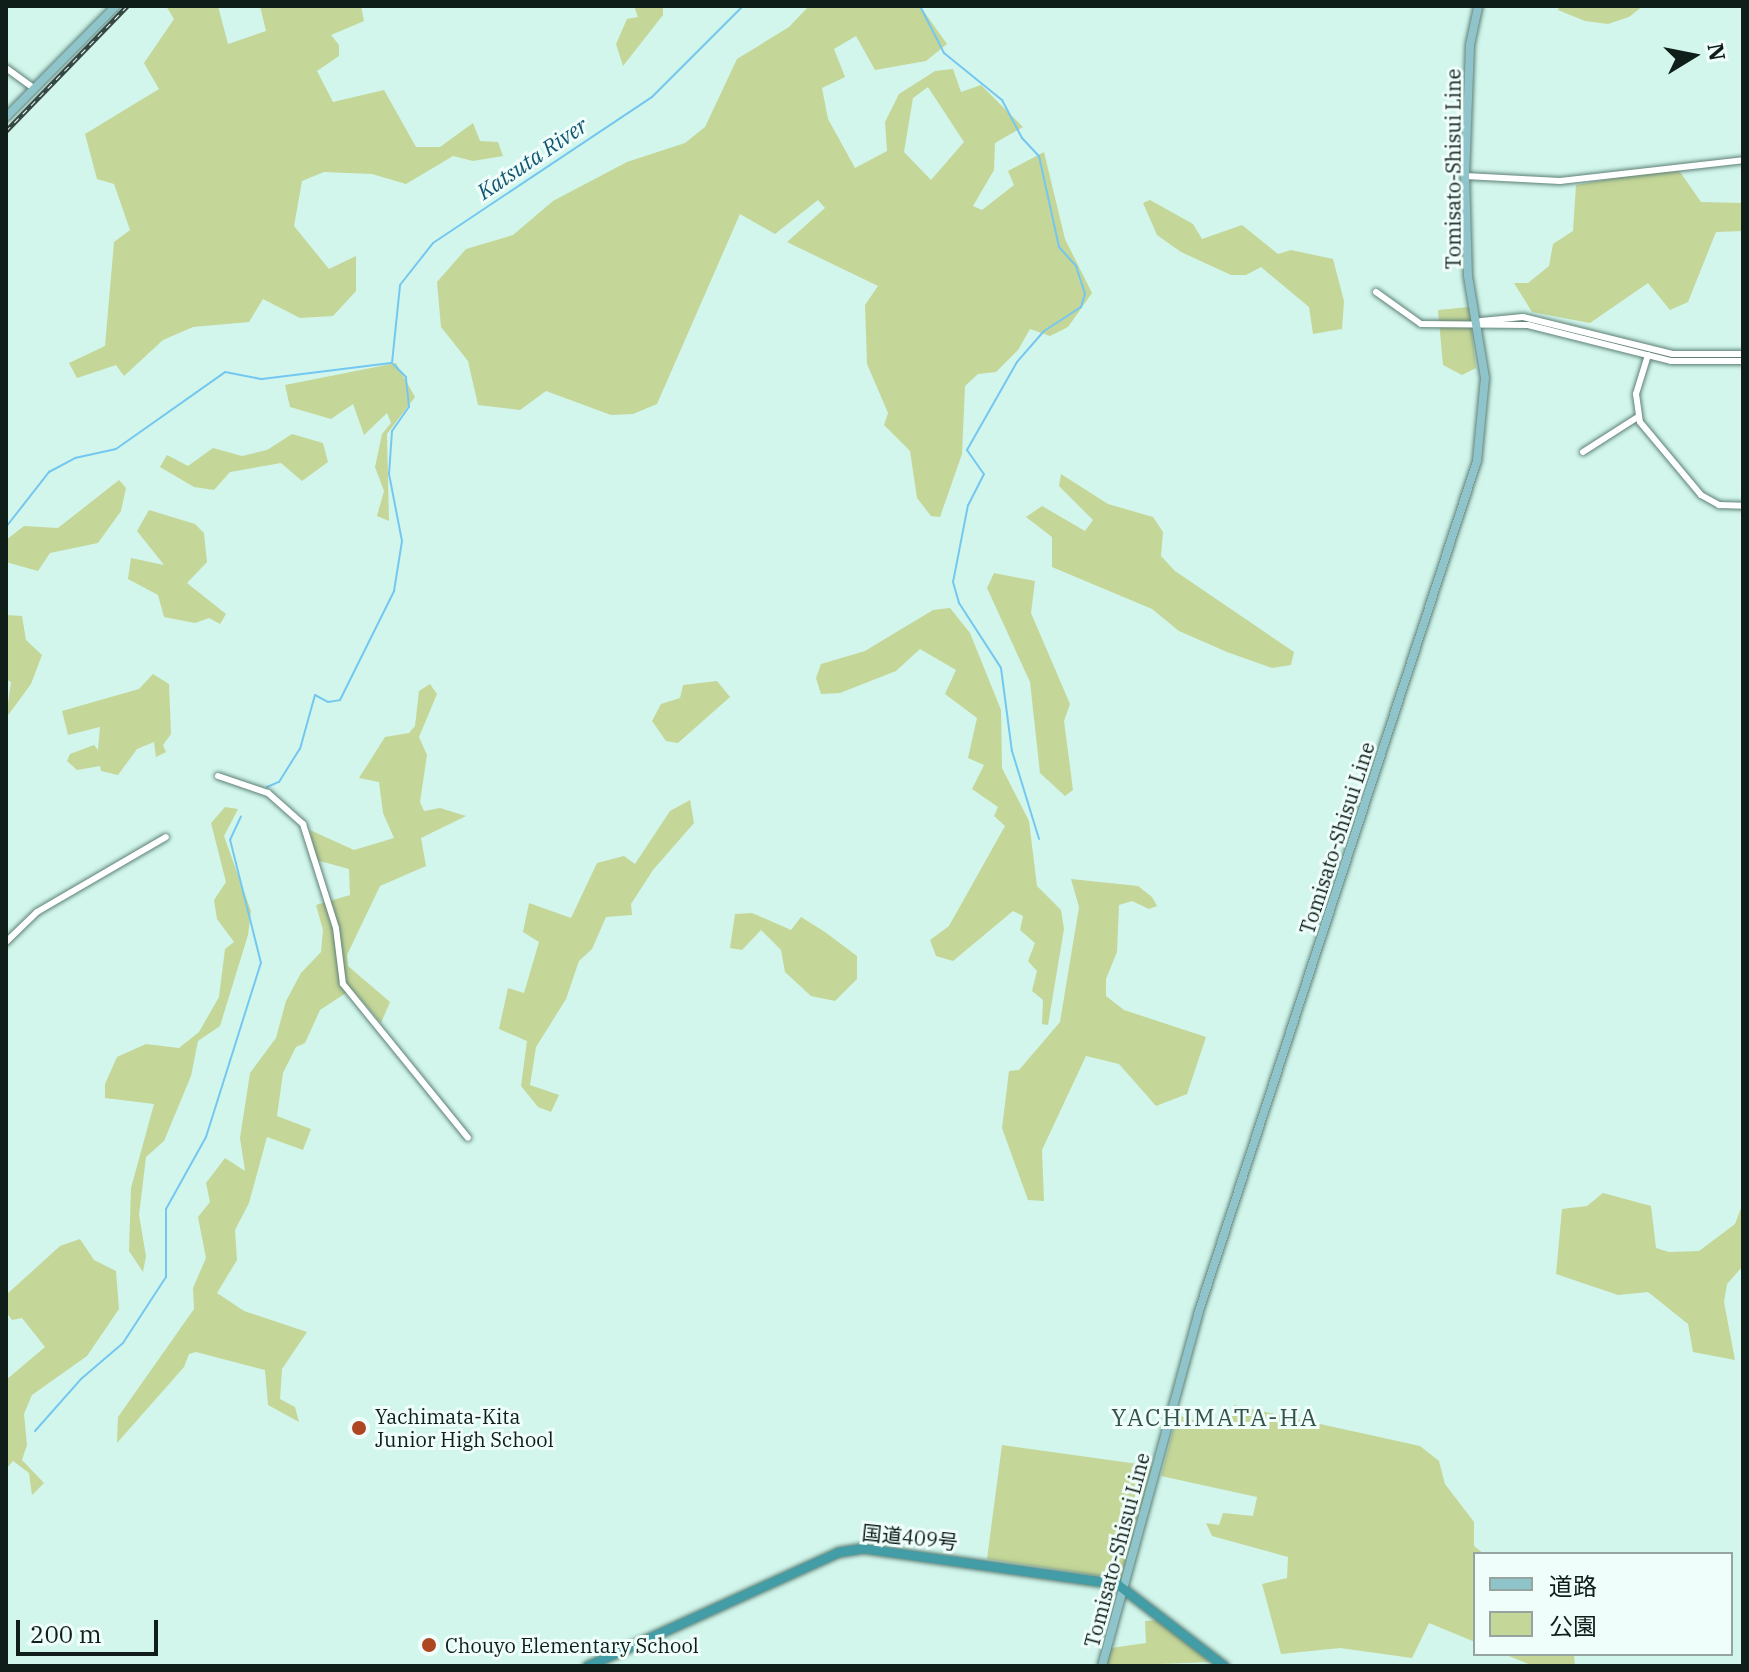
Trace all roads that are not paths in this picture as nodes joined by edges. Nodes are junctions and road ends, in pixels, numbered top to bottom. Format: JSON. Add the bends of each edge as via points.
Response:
{"nodes":[{"id":1,"x":116,"y":6,"type":"edge"},
{"id":2,"x":1478,"y":6,"type":"edge"},
{"id":3,"x":6,"y":68,"type":"edge"},
{"id":4,"x":34,"y":88,"type":"junction"},
{"id":5,"x":6,"y":117,"type":"edge"},
{"id":6,"x":1743,"y":160,"type":"edge"},
{"id":7,"x":1465,"y":176,"type":"junction"},
{"id":8,"x":1376,"y":292,"type":"dead end"},
{"id":9,"x":1477,"y":322,"type":"junction"},
{"id":10,"x":1743,"y":354,"type":"edge"},
{"id":11,"x":1648,"y":355,"type":"junction"},
{"id":12,"x":1743,"y":361,"type":"edge"},
{"id":13,"x":1638,"y":417,"type":"junction"},
{"id":14,"x":1583,"y":452,"type":"dead end"},
{"id":15,"x":1743,"y":506,"type":"edge"},
{"id":16,"x":218,"y":776,"type":"dead end"},
{"id":17,"x":166,"y":837,"type":"dead end"},
{"id":18,"x":6,"y":942,"type":"edge"},
{"id":19,"x":468,"y":1138,"type":"dead end"},
{"id":20,"x":1123,"y":1586,"type":"junction"},
{"id":21,"x":587,"y":1666,"type":"edge"},
{"id":22,"x":1102,"y":1666,"type":"edge"},
{"id":23,"x":1224,"y":1666,"type":"edge"}],
"edges":[{"from":1,"to":4,"type":"main road"},
{"from":2,"to":7,"type":"main road","name":"Tomisato-Shisui Line","via":[[1470,45]]},
{"from":3,"to":4,"type":"street"},
{"from":4,"to":5,"type":"main road"},
{"from":6,"to":7,"type":"street","via":[[1560,181]]},
{"from":7,"to":9,"type":"main road","name":"Tomisato-Shisui Line","via":[[1466,257]]},
{"from":8,"to":9,"type":"street","via":[[1421,324]]},
{"from":9,"to":10,"type":"street","via":[[1523,317],[1673,354]]},
{"from":9,"to":11,"type":"street","via":[[1546,327]]},
{"from":9,"to":20,"type":"main road","name":"Tomisato-Shisui Line","via":[[1485,378],[1474,474],[1198,1314]]},
{"from":11,"to":12,"type":"street","via":[[1689,363]]},
{"from":11,"to":13,"type":"street","via":[[1636,394]]},
{"from":13,"to":14,"type":"street"},
{"from":13,"to":15,"type":"street","via":[[1701,495],[1719,505]]},
{"from":16,"to":19,"type":"street","via":[[259,788],[303,824],[336,928],[343,984]]},
{"from":17,"to":18,"type":"street","via":[[37,912]]},
{"from":20,"to":21,"type":"highway","name":"国道409号","via":[[854,1549]]},
{"from":20,"to":22,"type":"main road","name":"Tomisato-Shisui Line"},
{"from":20,"to":23,"type":"highway"}]}
